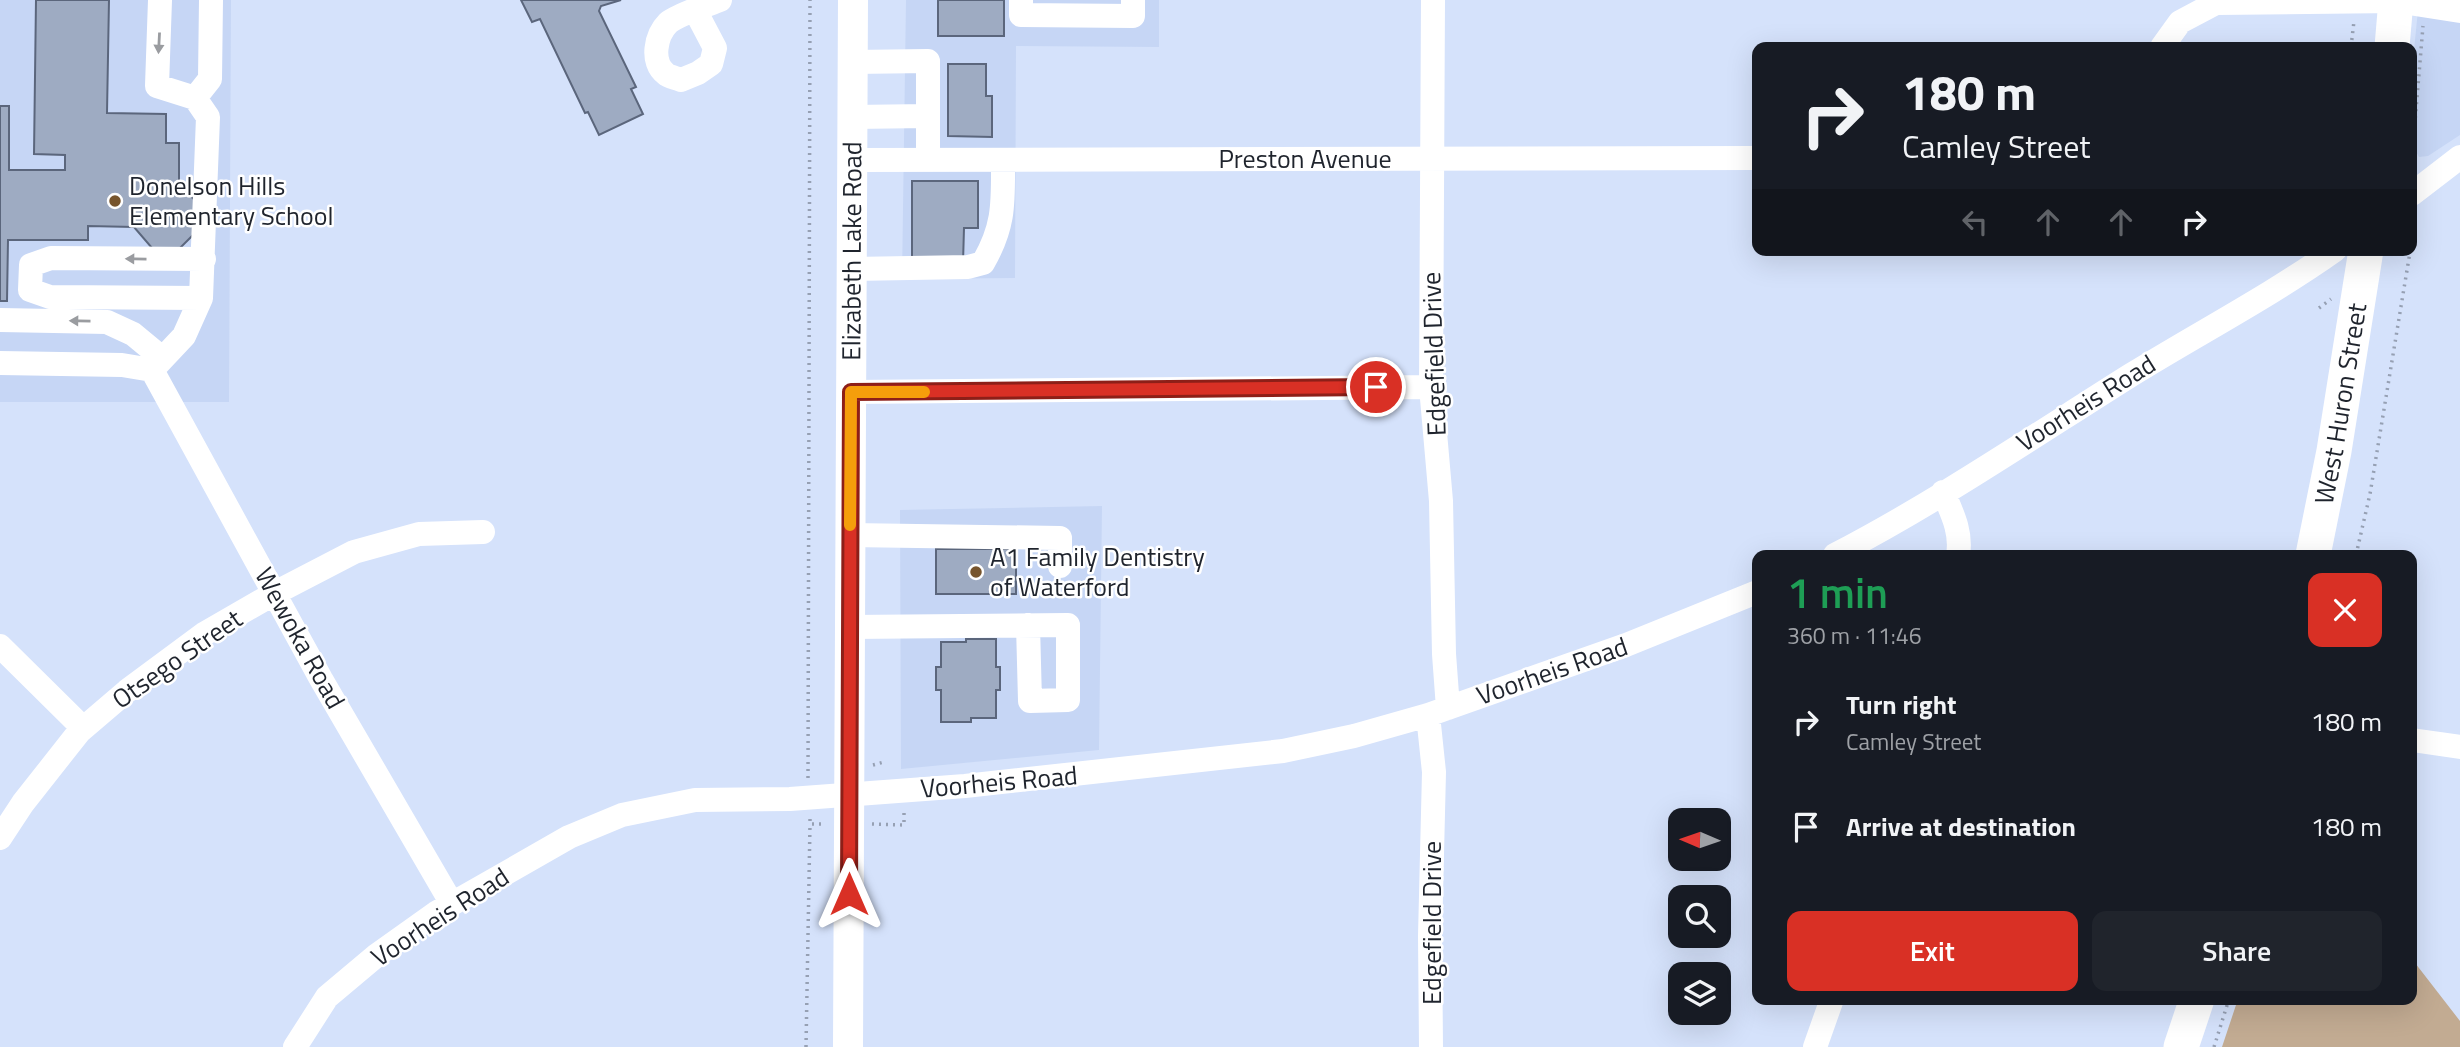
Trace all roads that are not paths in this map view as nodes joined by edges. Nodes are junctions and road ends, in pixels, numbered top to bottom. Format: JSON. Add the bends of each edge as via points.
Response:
{"nodes":[{"id":1,"x":160,"y":0,"type":"edge"},
{"id":2,"x":211,"y":0,"type":"edge"},
{"id":3,"x":720,"y":0,"type":"edge"},
{"id":4,"x":853,"y":0,"type":"edge"},
{"id":5,"x":1021,"y":0,"type":"edge"},
{"id":6,"x":1133,"y":0,"type":"edge"},
{"id":7,"x":1433,"y":0,"type":"edge"},
{"id":8,"x":2272,"y":0,"type":"edge"},
{"id":9,"x":2406,"y":2,"type":"edge"},
{"id":10,"x":695,"y":10,"type":"dead end"},
{"id":11,"x":2460,"y":11,"type":"edge"},
{"id":12,"x":2166,"y":42,"type":"edge"},
{"id":13,"x":2394,"y":42,"type":"edge"},
{"id":14,"x":853,"y":62,"type":"junction"},
{"id":15,"x":203,"y":88,"type":"junction"},
{"id":16,"x":928,"y":116,"type":"junction"},
{"id":17,"x":852,"y":117,"type":"junction"},
{"id":18,"x":2460,"y":157,"type":"edge"},
{"id":19,"x":1430,"y":159,"type":"junction"},
{"id":20,"x":1752,"y":159,"type":"edge"},
{"id":21,"x":852,"y":160,"type":"junction"},
{"id":22,"x":928,"y":160,"type":"junction"},
{"id":23,"x":1003,"y":160,"type":"junction"},
{"id":24,"x":2417,"y":190,"type":"edge"},
{"id":25,"x":2326,"y":256,"type":"edge"},
{"id":26,"x":2366,"y":256,"type":"edge"},
{"id":27,"x":204,"y":259,"type":"junction"},
{"id":28,"x":852,"y":269,"type":"junction"},
{"id":29,"x":201,"y":298,"type":"junction"},
{"id":30,"x":0,"y":320,"type":"edge"},
{"id":31,"x":0,"y":363,"type":"edge"},
{"id":32,"x":157,"y":364,"type":"junction"},
{"id":33,"x":1431,"y":387,"type":"junction"},
{"id":34,"x":851,"y":392,"type":"junction"},
{"id":35,"x":1943,"y":492,"type":"junction"},
{"id":36,"x":483,"y":533,"type":"dead end"},
{"id":37,"x":850,"y":535,"type":"junction"},
{"id":38,"x":1844,"y":550,"type":"edge"},
{"id":39,"x":1959,"y":550,"type":"edge"},
{"id":40,"x":2314,"y":550,"type":"edge"},
{"id":41,"x":1060,"y":566,"type":"dead end"},
{"id":42,"x":275,"y":593,"type":"junction"},
{"id":43,"x":1752,"y":594,"type":"edge"},
{"id":44,"x":1028,"y":625,"type":"dead end"},
{"id":45,"x":850,"y":627,"type":"junction"},
{"id":46,"x":0,"y":646,"type":"edge"},
{"id":47,"x":1438,"y":711,"type":"junction"},
{"id":48,"x":83,"y":728,"type":"junction"},
{"id":49,"x":2417,"y":741,"type":"edge"},
{"id":50,"x":2460,"y":747,"type":"edge"},
{"id":51,"x":849,"y":795,"type":"junction"},
{"id":52,"x":0,"y":838,"type":"edge"},
{"id":53,"x":452,"y":904,"type":"junction"},
{"id":54,"x":1830,"y":1005,"type":"edge"},
{"id":55,"x":2195,"y":1005,"type":"edge"},
{"id":56,"x":295,"y":1047,"type":"edge"},
{"id":57,"x":848,"y":1047,"type":"edge"},
{"id":58,"x":1431,"y":1047,"type":"edge"},
{"id":59,"x":1815,"y":1047,"type":"edge"},
{"id":60,"x":2181,"y":1047,"type":"edge"}],
"edges":[{"from":1,"to":15,"type":"street","one_way":true,"via":[[157,86]]},
{"from":2,"to":15,"type":"street"},
{"from":3,"to":10,"type":"street"},
{"from":4,"to":14,"type":"main road","name":"Elizabeth Lake Road"},
{"from":5,"to":6,"type":"street","via":[[1021,15],[1133,16]]},
{"from":7,"to":19,"type":"street","name":"Edgefield Drive"},
{"from":8,"to":9,"type":"street"},
{"from":8,"to":12,"type":"street","via":[[2216,3],[2180,22]]},
{"from":9,"to":11,"type":"street"},
{"from":9,"to":13,"type":"highway"},
{"from":14,"to":16,"type":"street","via":[[928,61]]},
{"from":14,"to":17,"type":"main road","name":"Elizabeth Lake Road"},
{"from":15,"to":27,"type":"street","via":[[208,117]]},
{"from":16,"to":17,"type":"street"},
{"from":16,"to":22,"type":"street"},
{"from":17,"to":21,"type":"main road","name":"Elizabeth Lake Road"},
{"from":18,"to":24,"type":"street"},
{"from":19,"to":20,"type":"street","name":"Preston Avenue"},
{"from":19,"to":23,"type":"street","name":"Preston Avenue"},
{"from":19,"to":33,"type":"street","name":"Edgefield Drive"},
{"from":21,"to":22,"type":"street","name":"Preston Avenue"},
{"from":21,"to":28,"type":"main road","name":"Elizabeth Lake Road"},
{"from":22,"to":23,"type":"street","name":"Preston Avenue"},
{"from":23,"to":28,"type":"street","via":[[1003,214],[983,262],[968,267]]},
{"from":25,"to":35,"type":"street","name":"Voorheis Road"},
{"from":26,"to":40,"type":"highway","name":"West Huron Street"},
{"from":27,"to":29,"type":"street"},
{"from":27,"to":29,"type":"street","one_way":true,"via":[[51,258],[31,265],[30,290],[50,297]]},
{"from":28,"to":34,"type":"main road","name":"Elizabeth Lake Road"},
{"from":29,"to":32,"type":"street","via":[[184,336]]},
{"from":32,"to":30,"type":"street","one_way":true,"via":[[133,334],[107,322]]},
{"from":31,"to":32,"type":"street"},
{"from":32,"to":42,"type":"street","name":"Wewoka Road"},
{"from":33,"to":34,"type":"street"},
{"from":33,"to":47,"type":"street","name":"Edgefield Drive","via":[[1443,524],[1444,654]]},
{"from":34,"to":37,"type":"main road","name":"Elizabeth Lake Road"},
{"from":35,"to":38,"type":"street","name":"Voorheis Road"},
{"from":35,"to":39,"type":"street","via":[[1957,525]]},
{"from":36,"to":42,"type":"street","name":"Otsego Street","via":[[419,534],[354,552]]},
{"from":37,"to":41,"type":"street","via":[[1060,538]]},
{"from":37,"to":45,"type":"main road","name":"Elizabeth Lake Road"},
{"from":42,"to":48,"type":"street","name":"Otsego Street","via":[[204,634]]},
{"from":42,"to":53,"type":"street","name":"Wewoka Road"},
{"from":43,"to":47,"type":"street","name":"Voorheis Road","via":[[1626,645]]},
{"from":44,"to":45,"type":"street"},
{"from":45,"to":51,"type":"main road","name":"Elizabeth Lake Road"},
{"from":46,"to":48,"type":"street"},
{"from":47,"to":51,"type":"street","name":"Voorheis Road","via":[[1283,751]]},
{"from":47,"to":58,"type":"street","name":"Edgefield Drive"},
{"from":48,"to":52,"type":"street","name":"Otsego Street"},
{"from":49,"to":50,"type":"street"},
{"from":51,"to":53,"type":"street","name":"Voorheis Road","via":[[695,800],[622,815],[569,837]]},
{"from":51,"to":57,"type":"main road","name":"Elizabeth Lake Road"},
{"from":53,"to":56,"type":"street","name":"Voorheis Road","via":[[377,955],[327,997]]},
{"from":54,"to":59,"type":"street"},
{"from":55,"to":60,"type":"highway"}]}
